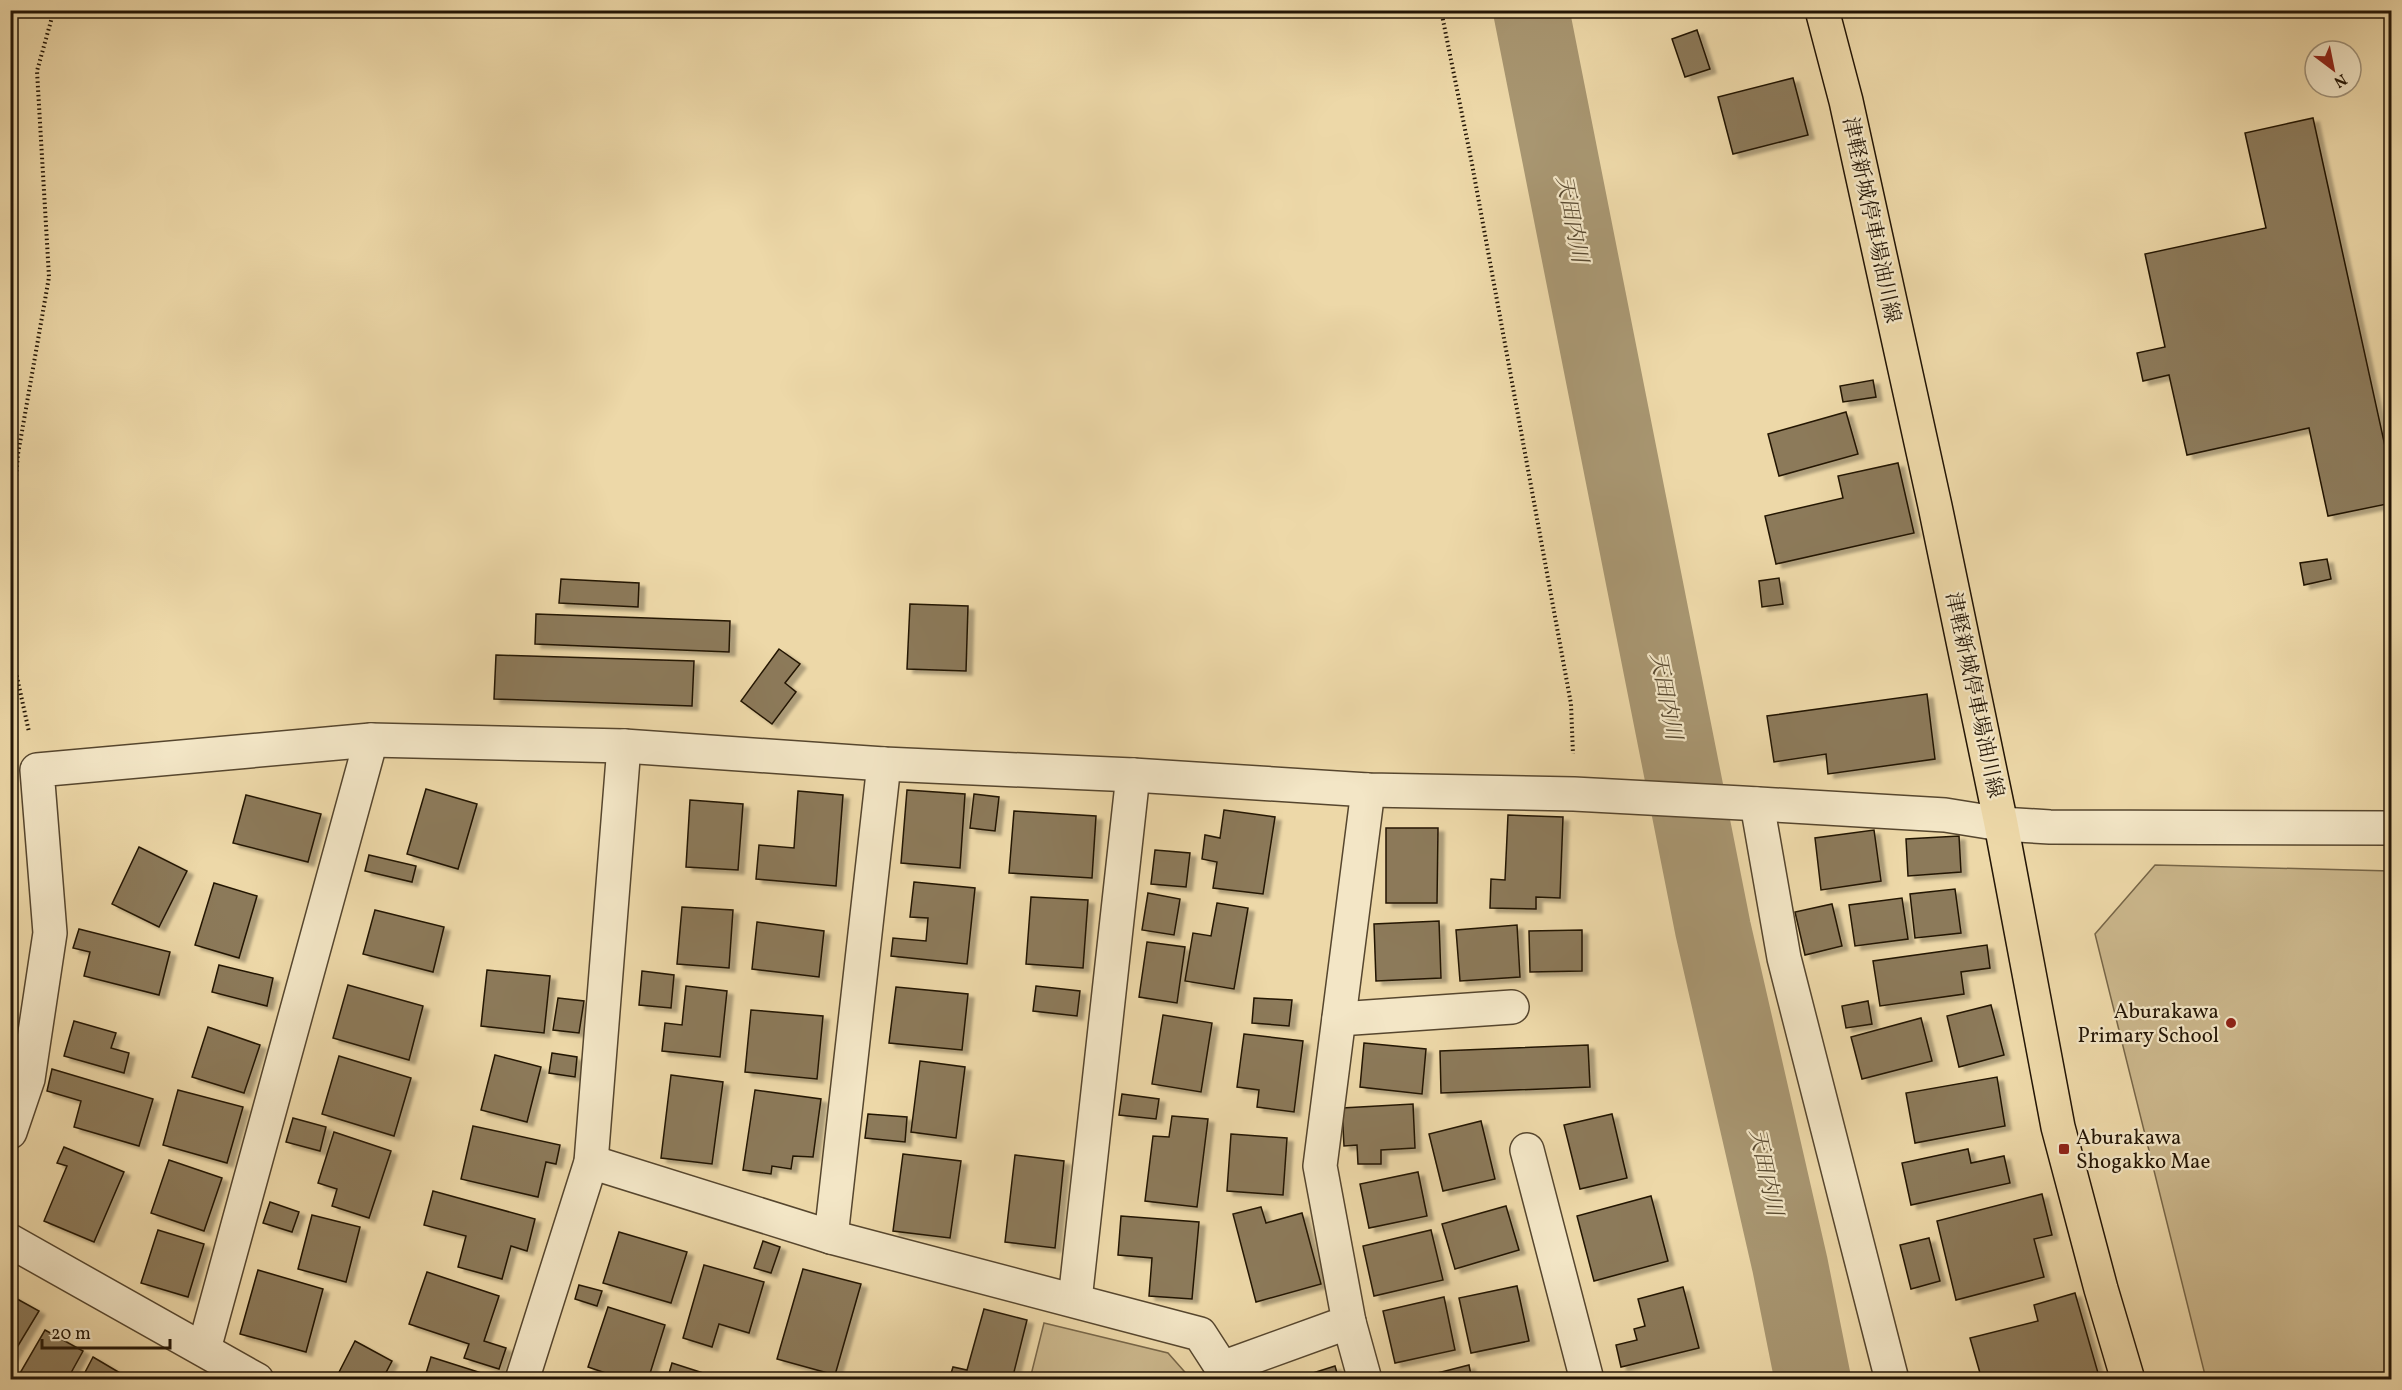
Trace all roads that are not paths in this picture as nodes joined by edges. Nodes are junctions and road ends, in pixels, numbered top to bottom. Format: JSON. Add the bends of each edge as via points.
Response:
{"nodes":[{"id":1,"x":1822,"y":10,"type":"edge"},
{"id":2,"x":371,"y":740,"type":"junction"},
{"id":3,"x":624,"y":746,"type":"junction"},
{"id":4,"x":884,"y":764,"type":"junction"},
{"id":5,"x":1133,"y":776,"type":"junction"},
{"id":6,"x":1368,"y":790,"type":"junction"},
{"id":7,"x":1750,"y":804,"type":"junction"},
{"id":8,"x":2001,"y":824,"type":"junction"},
{"id":9,"x":2391,"y":828,"type":"edge"},
{"id":10,"x":1512,"y":1007,"type":"dead end"},
{"id":11,"x":1339,"y":1019,"type":"junction"},
{"id":12,"x":10,"y":1132,"type":"edge"},
{"id":13,"x":1527,"y":1149,"type":"dead end"},
{"id":14,"x":591,"y":1162,"type":"junction"},
{"id":15,"x":831,"y":1237,"type":"junction"},
{"id":16,"x":10,"y":1241,"type":"edge"},
{"id":17,"x":1075,"y":1300,"type":"junction"},
{"id":18,"x":1349,"y":1322,"type":"junction"},
{"id":19,"x":204,"y":1349,"type":"junction"},
{"id":20,"x":1222,"y":1374,"type":"edge"},
{"id":21,"x":257,"y":1380,"type":"edge"},
{"id":22,"x":522,"y":1380,"type":"edge"},
{"id":23,"x":1365,"y":1380,"type":"edge"},
{"id":24,"x":1587,"y":1380,"type":"edge"},
{"id":25,"x":1892,"y":1380,"type":"edge"},
{"id":26,"x":2128,"y":1380,"type":"edge"}],
"edges":[{"from":1,"to":8,"type":"main road","name":"津軽新城停車場油川線","via":[[1846,100]]},
{"from":2,"to":3,"type":"street"},
{"from":2,"to":12,"type":"street","via":[[37,770],[50,933],[28,1079]]},
{"from":2,"to":19,"type":"street"},
{"from":3,"to":4,"type":"street"},
{"from":3,"to":14,"type":"street"},
{"from":4,"to":5,"type":"street"},
{"from":4,"to":15,"type":"street"},
{"from":5,"to":6,"type":"street"},
{"from":5,"to":17,"type":"street"},
{"from":6,"to":7,"type":"street","via":[[1574,794]]},
{"from":6,"to":11,"type":"street"},
{"from":7,"to":8,"type":"street","via":[[1945,815]]},
{"from":7,"to":25,"type":"street","via":[[1784,958]]},
{"from":8,"to":9,"type":"street"},
{"from":8,"to":26,"type":"main road","name":"津軽新城停車場油川線","via":[[2058,1126]]},
{"from":10,"to":11,"type":"street"},
{"from":11,"to":18,"type":"street","via":[[1320,1166]]},
{"from":13,"to":24,"type":"street"},
{"from":14,"to":15,"type":"street"},
{"from":14,"to":22,"type":"street"},
{"from":15,"to":17,"type":"street"},
{"from":16,"to":19,"type":"street"},
{"from":17,"to":20,"type":"street","via":[[1200,1334]]},
{"from":18,"to":20,"type":"street"},
{"from":18,"to":23,"type":"street"},
{"from":19,"to":21,"type":"street"}]}
